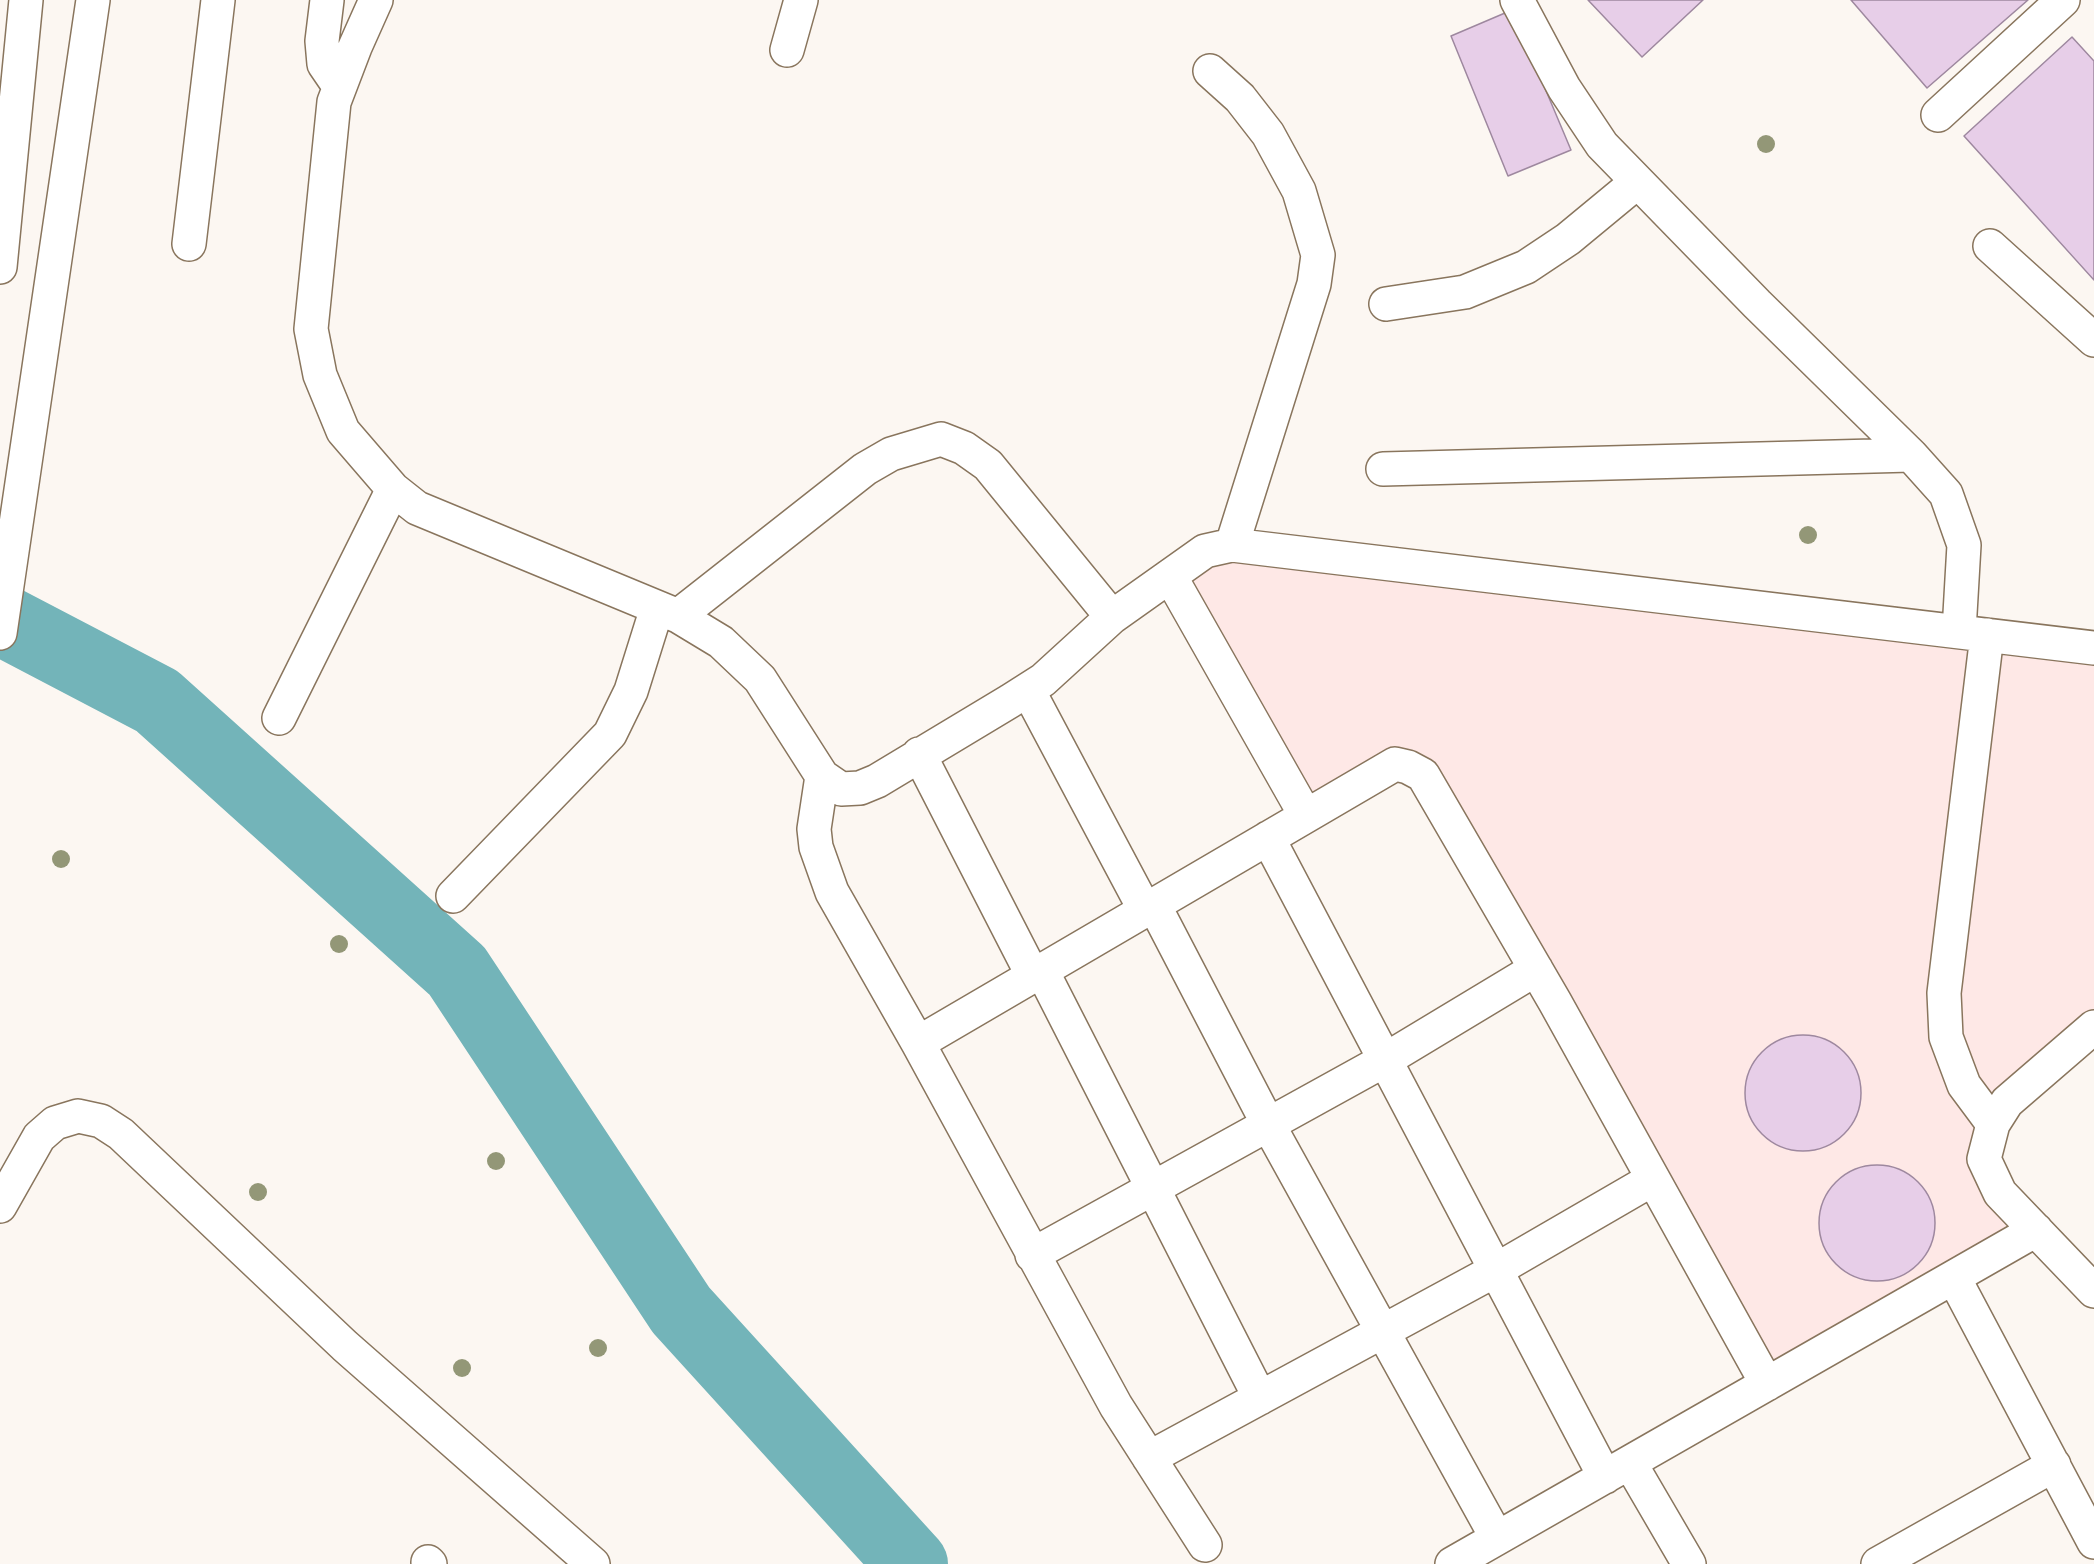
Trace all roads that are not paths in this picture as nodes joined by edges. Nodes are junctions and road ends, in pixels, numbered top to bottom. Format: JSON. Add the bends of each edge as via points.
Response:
{"nodes":[{"id":1,"x":26,"y":0,"type":"edge"},
{"id":2,"x":93,"y":0,"type":"edge"},
{"id":3,"x":218,"y":0,"type":"edge"},
{"id":4,"x":327,"y":0,"type":"edge"},
{"id":5,"x":376,"y":0,"type":"edge"},
{"id":6,"x":801,"y":0,"type":"edge"},
{"id":7,"x":1518,"y":0,"type":"edge"},
{"id":8,"x":2063,"y":0,"type":"edge"},
{"id":9,"x":787,"y":50,"type":"dead end"},
{"id":10,"x":1210,"y":71,"type":"dead end"},
{"id":11,"x":339,"y":86,"type":"junction"},
{"id":12,"x":1938,"y":115,"type":"dead end"},
{"id":13,"x":1637,"y":182,"type":"junction"},
{"id":14,"x":189,"y":244,"type":"dead end"},
{"id":15,"x":1990,"y":246,"type":"dead end"},
{"id":16,"x":0,"y":267,"type":"edge"},
{"id":17,"x":1386,"y":304,"type":"dead end"},
{"id":18,"x":2094,"y":340,"type":"edge"},
{"id":19,"x":1911,"y":455,"type":"junction"},
{"id":20,"x":1383,"y":469,"type":"dead end"},
{"id":21,"x":393,"y":489,"type":"junction"},
{"id":22,"x":1232,"y":545,"type":"junction"},
{"id":23,"x":1170,"y":576,"type":"junction"},
{"id":24,"x":667,"y":612,"type":"junction"},
{"id":25,"x":1112,"y":617,"type":"junction"},
{"id":26,"x":0,"y":633,"type":"edge"},
{"id":27,"x":1973,"y":633,"type":"junction"},
{"id":28,"x":2094,"y":648,"type":"edge"},
{"id":29,"x":1028,"y":690,"type":"junction"},
{"id":30,"x":279,"y":718,"type":"dead end"},
{"id":31,"x":919,"y":754,"type":"junction"},
{"id":32,"x":822,"y":776,"type":"junction"},
{"id":33,"x":1306,"y":816,"type":"junction"},
{"id":34,"x":1268,"y":838,"type":"junction"},
{"id":35,"x":453,"y":896,"type":"dead end"},
{"id":36,"x":1149,"y":908,"type":"junction"},
{"id":37,"x":1536,"y":969,"type":"junction"},
{"id":38,"x":1037,"y":973,"type":"junction"},
{"id":39,"x":2094,"y":1027,"type":"edge"},
{"id":40,"x":918,"y":1043,"type":"junction"},
{"id":41,"x":1385,"y":1060,"type":"junction"},
{"id":42,"x":1268,"y":1124,"type":"junction"},
{"id":43,"x":1993,"y":1124,"type":"junction"},
{"id":44,"x":1653,"y":1179,"type":"junction"},
{"id":45,"x":1152,"y":1189,"type":"junction"},
{"id":46,"x":0,"y":1206,"type":"edge"},
{"id":47,"x":2036,"y":1230,"type":"junction"},
{"id":48,"x":1032,"y":1256,"type":"junction"},
{"id":49,"x":1496,"y":1270,"type":"junction"},
{"id":50,"x":1954,"y":1278,"type":"junction"},
{"id":51,"x":2094,"y":1291,"type":"edge"},
{"id":52,"x":1382,"y":1332,"type":"junction"},
{"id":53,"x":1767,"y":1384,"type":"junction"},
{"id":54,"x":1260,"y":1398,"type":"junction"},
{"id":55,"x":1149,"y":1458,"type":"junction"},
{"id":56,"x":2054,"y":1465,"type":"junction"},
{"id":57,"x":1618,"y":1470,"type":"junction"},
{"id":58,"x":2090,"y":1525,"type":"edge"},
{"id":59,"x":1497,"y":1538,"type":"junction"},
{"id":60,"x":1204,"y":1545,"type":"dead end"},
{"id":61,"x":593,"y":1564,"type":"edge"},
{"id":62,"x":1452,"y":1564,"type":"edge"},
{"id":63,"x":1689,"y":1564,"type":"edge"},
{"id":64,"x":1878,"y":1564,"type":"edge"}],
"edges":[{"from":1,"to":16,"type":"street"},
{"from":2,"to":26,"type":"street"},
{"from":3,"to":14,"type":"street"},
{"from":4,"to":11,"type":"street","via":[[322,41],[324,64]]},
{"from":5,"to":11,"type":"street"},
{"from":6,"to":9,"type":"street"},
{"from":7,"to":13,"type":"street","via":[[1564,88],[1602,145]]},
{"from":8,"to":12,"type":"street"},
{"from":10,"to":22,"type":"street","via":[[1240,98],[1268,134],[1299,191],[1318,255],[1314,284]]},
{"from":11,"to":21,"type":"street","via":[[334,102],[311,329],[320,375],[343,431]]},
{"from":13,"to":17,"type":"street","via":[[1568,240],[1526,267],[1465,292]]},
{"from":13,"to":19,"type":"street"},
{"from":15,"to":18,"type":"street"},
{"from":19,"to":20,"type":"street"},
{"from":19,"to":27,"type":"street","via":[[1946,494],[1964,545]]},
{"from":21,"to":24,"type":"street","via":[[417,508]]},
{"from":21,"to":30,"type":"street"},
{"from":22,"to":23,"type":"street","via":[[1205,551]]},
{"from":22,"to":27,"type":"street"},
{"from":23,"to":25,"type":"street"},
{"from":23,"to":33,"type":"street"},
{"from":24,"to":25,"type":"street","via":[[865,469],[891,454],[941,438],[988,465]]},
{"from":24,"to":32,"type":"street","via":[[721,642],[760,678]]},
{"from":24,"to":35,"type":"street","via":[[610,734]]},
{"from":25,"to":29,"type":"street"},
{"from":27,"to":28,"type":"street"},
{"from":27,"to":43,"type":"street","via":[[1944,993],[1946,1037],[1964,1085]]},
{"from":29,"to":31,"type":"street"},
{"from":29,"to":36,"type":"street"},
{"from":31,"to":32,"type":"street","via":[[860,788],[841,789]]},
{"from":31,"to":38,"type":"street"},
{"from":32,"to":40,"type":"street","via":[[814,829],[821,868]]},
{"from":33,"to":34,"type":"street"},
{"from":33,"to":37,"type":"street","via":[[1395,764],[1423,775]]},
{"from":34,"to":36,"type":"street"},
{"from":34,"to":41,"type":"street"},
{"from":36,"to":38,"type":"street"},
{"from":36,"to":42,"type":"street"},
{"from":37,"to":41,"type":"street"},
{"from":37,"to":44,"type":"street"},
{"from":38,"to":40,"type":"street"},
{"from":38,"to":45,"type":"street"},
{"from":39,"to":43,"type":"street","via":[[2007,1102]]},
{"from":40,"to":48,"type":"street"},
{"from":41,"to":42,"type":"street"},
{"from":41,"to":49,"type":"street"},
{"from":42,"to":45,"type":"street"},
{"from":42,"to":52,"type":"street"},
{"from":43,"to":47,"type":"street","via":[[1984,1159],[2000,1193]]},
{"from":44,"to":49,"type":"street"},
{"from":44,"to":53,"type":"street"},
{"from":45,"to":48,"type":"street"},
{"from":45,"to":54,"type":"street"},
{"from":46,"to":61,"type":"street","via":[[39,1137],[55,1123],[78,1116],[101,1121],[121,1134],[345,1346]]},
{"from":47,"to":50,"type":"street"},
{"from":47,"to":51,"type":"street"},
{"from":48,"to":55,"type":"street"},
{"from":49,"to":52,"type":"street"},
{"from":49,"to":57,"type":"street"},
{"from":50,"to":53,"type":"street"},
{"from":50,"to":56,"type":"street"},
{"from":52,"to":54,"type":"street"},
{"from":52,"to":59,"type":"street"},
{"from":53,"to":57,"type":"street"},
{"from":54,"to":55,"type":"street"},
{"from":55,"to":60,"type":"street"},
{"from":56,"to":58,"type":"street"},
{"from":56,"to":64,"type":"street"},
{"from":57,"to":59,"type":"street"},
{"from":57,"to":63,"type":"street"},
{"from":59,"to":62,"type":"street"}]}
